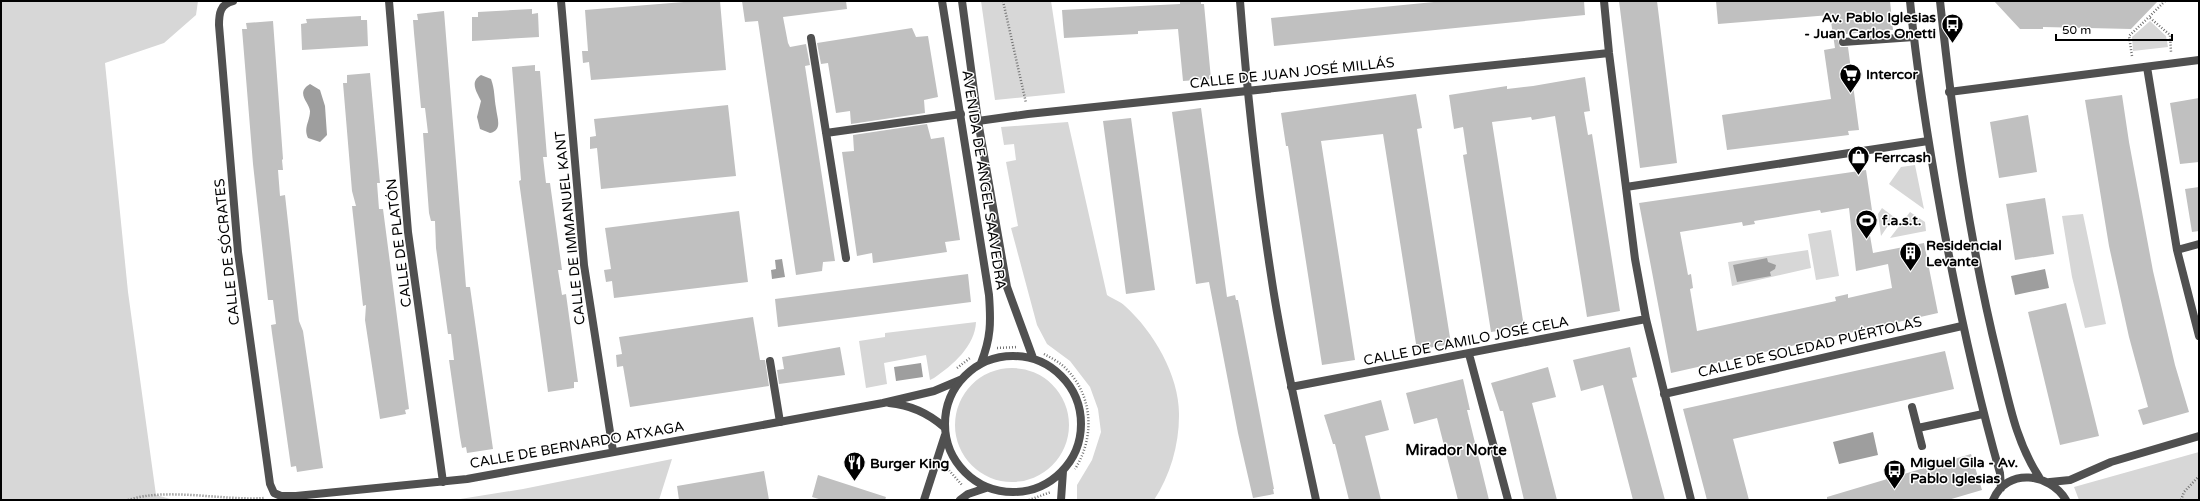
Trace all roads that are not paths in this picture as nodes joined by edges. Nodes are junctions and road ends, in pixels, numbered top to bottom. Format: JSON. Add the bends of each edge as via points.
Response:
{"nodes":[{"id":1,"x":233,"y":1,"type":"edge"},
{"id":2,"x":389,"y":1,"type":"edge"},
{"id":3,"x":561,"y":1,"type":"edge"},
{"id":4,"x":942,"y":1,"type":"edge"},
{"id":5,"x":962,"y":1,"type":"edge"},
{"id":6,"x":1240,"y":1,"type":"edge"},
{"id":7,"x":1604,"y":1,"type":"edge"},
{"id":8,"x":1910,"y":1,"type":"edge"},
{"id":9,"x":1940,"y":1,"type":"edge"},
{"id":10,"x":1914,"y":37,"type":"junction"},
{"id":11,"x":811,"y":38,"type":"dead end"},
{"id":12,"x":1843,"y":42,"type":"dead end"},
{"id":13,"x":1608,"y":53,"type":"junction"},
{"id":14,"x":2199,"y":60,"type":"edge"},
{"id":15,"x":2147,"y":67,"type":"junction"},
{"id":16,"x":1247,"y":91,"type":"junction"},
{"id":17,"x":1950,"y":92,"type":"junction"},
{"id":18,"x":961,"y":114,"type":"junction"},
{"id":19,"x":978,"y":121,"type":"junction"},
{"id":20,"x":826,"y":133,"type":"junction"},
{"id":21,"x":1928,"y":141,"type":"junction"},
{"id":22,"x":1626,"y":187,"type":"junction"},
{"id":23,"x":2199,"y":244,"type":"edge"},
{"id":24,"x":2178,"y":250,"type":"junction"},
{"id":25,"x":846,"y":258,"type":"dead end"},
{"id":26,"x":1646,"y":319,"type":"junction"},
{"id":27,"x":1962,"y":326,"type":"junction"},
{"id":28,"x":2199,"y":336,"type":"edge"},
{"id":29,"x":1469,"y":354,"type":"junction"},
{"id":30,"x":1033,"y":358,"type":"junction"},
{"id":31,"x":770,"y":361,"type":"dead end"},
{"id":32,"x":981,"y":363,"type":"junction"},
{"id":33,"x":960,"y":380,"type":"junction"},
{"id":34,"x":1291,"y":387,"type":"junction"},
{"id":35,"x":1664,"y":394,"type":"junction"},
{"id":36,"x":883,"y":403,"type":"junction"},
{"id":37,"x":1912,"y":407,"type":"dead end"},
{"id":38,"x":1983,"y":414,"type":"junction"},
{"id":39,"x":780,"y":422,"type":"junction"},
{"id":40,"x":1918,"y":428,"type":"junction"},
{"id":41,"x":944,"y":431,"type":"junction"},
{"id":42,"x":2199,"y":436,"type":"edge"},
{"id":43,"x":1922,"y":446,"type":"dead end"},
{"id":44,"x":613,"y":452,"type":"junction"},
{"id":45,"x":1063,"y":471,"type":"junction"},
{"id":46,"x":2039,"y":478,"type":"junction"},
{"id":47,"x":443,"y":482,"type":"junction"},
{"id":48,"x":2050,"y":482,"type":"junction"},
{"id":49,"x":986,"y":488,"type":"junction"},
{"id":50,"x":2001,"y":488,"type":"junction"},
{"id":51,"x":274,"y":493,"type":"joint"},
{"id":52,"x":1009,"y":493,"type":"junction"},
{"id":53,"x":924,"y":500,"type":"edge"},
{"id":54,"x":960,"y":500,"type":"edge"},
{"id":55,"x":1016,"y":500,"type":"edge"},
{"id":56,"x":1062,"y":500,"type":"edge"},
{"id":57,"x":1316,"y":500,"type":"edge"},
{"id":58,"x":1508,"y":500,"type":"edge"},
{"id":59,"x":1691,"y":500,"type":"edge"},
{"id":60,"x":1993,"y":500,"type":"edge"},
{"id":61,"x":2066,"y":500,"type":"edge"}],
"edges":[{"from":1,"to":51,"type":"street","name":"CALLE DE SÓCRATES","via":[[222,7],[218,26],[238,252],[270,484]]},
{"from":2,"to":47,"type":"street","name":"CALLE DE PLATÓN","via":[[408,232]]},
{"from":3,"to":44,"type":"street","name":"CALLE DE IMMANUEL KANT","via":[[584,265]]},
{"from":4,"to":18,"type":"street","name":"AVENIDA DE ÁNGEL SAAVEDRA"},
{"from":5,"to":19,"type":"street","name":"AVENIDA DE ÁNGEL SAAVEDRA"},
{"from":6,"to":16,"type":"street"},
{"from":7,"to":13,"type":"street"},
{"from":8,"to":10,"type":"street"},
{"from":9,"to":17,"type":"street"},
{"from":10,"to":12,"type":"street"},
{"from":10,"to":21,"type":"street"},
{"from":11,"to":20,"type":"street"},
{"from":13,"to":16,"type":"street","name":"CALLE DE JUAN JOSÉ MILLÁS"},
{"from":13,"to":22,"type":"street"},
{"from":14,"to":15,"type":"street"},
{"from":15,"to":17,"type":"street"},
{"from":15,"to":24,"type":"street"},
{"from":16,"to":19,"type":"street","name":"CALLE DE JUAN JOSÉ MILLÁS"},
{"from":16,"to":34,"type":"street","via":[[1271,275]]},
{"from":17,"to":46,"type":"street","via":[[1965,195],[1989,322],[2019,441]]},
{"from":18,"to":20,"type":"street"},
{"from":18,"to":32,"type":"street","name":"AVENIDA DE ÁNGEL SAAVEDRA","via":[[989,295],[991,326]]},
{"from":19,"to":30,"type":"street","name":"AVENIDA DE ÁNGEL SAAVEDRA","via":[[1007,287]]},
{"from":20,"to":25,"type":"street"},
{"from":21,"to":22,"type":"street"},
{"from":21,"to":27,"type":"street"},
{"from":22,"to":26,"type":"street"},
{"from":23,"to":24,"type":"street"},
{"from":24,"to":28,"type":"street"},
{"from":26,"to":29,"type":"street","name":"CALLE DE CAMILO JOSÉ CELA"},
{"from":26,"to":35,"type":"street"},
{"from":27,"to":35,"type":"street","name":"CALLE DE SOLEDAD PUÉRTOLAS"},
{"from":27,"to":38,"type":"street"},
{"from":29,"to":34,"type":"street","name":"CALLE DE CAMILO JOSÉ CELA"},
{"from":29,"to":58,"type":"street"},
{"from":30,"to":32,"type":"street","via":[[1004,356]]},
{"from":30,"to":45,"type":"street","via":[[1051,367],[1066,380],[1076,397],[1081,416],[1079,442]]},
{"from":31,"to":39,"type":"street"},
{"from":32,"to":33,"type":"street","via":[[969,370]]},
{"from":33,"to":36,"type":"street","name":"CALLE DE BERNARDO ATXAGA","via":[[934,391]]},
{"from":33,"to":41,"type":"street","via":[[947,404]]},
{"from":34,"to":57,"type":"street"},
{"from":35,"to":59,"type":"street"},
{"from":36,"to":39,"type":"street","name":"CALLE DE BERNARDO ATXAGA"},
{"from":36,"to":41,"type":"street","name":"CALLE DE BERNARDO ATXAGA","via":[[903,404],[919,410],[933,418]]},
{"from":37,"to":40,"type":"street"},
{"from":38,"to":40,"type":"street"},
{"from":38,"to":50,"type":"street","via":[[2000,473]]},
{"from":39,"to":44,"type":"street","name":"CALLE DE BERNARDO ATXAGA"},
{"from":40,"to":43,"type":"street"},
{"from":41,"to":49,"type":"street","via":[[951,455],[964,472]]},
{"from":41,"to":53,"type":"street"},
{"from":42,"to":48,"type":"street","via":[[2111,462],[2070,480]]},
{"from":44,"to":47,"type":"street","name":"CALLE DE BERNARDO ATXAGA"},
{"from":45,"to":52,"type":"street","via":[[1050,482],[1034,490]]},
{"from":45,"to":56,"type":"street"},
{"from":46,"to":48,"type":"street"},
{"from":46,"to":50,"type":"street","via":[[2019,478]]},
{"from":47,"to":51,"type":"street","name":"CALLE DE BERNARDO ATXAGA","via":[[296,496],[280,496]]},
{"from":48,"to":61,"type":"street"},
{"from":49,"to":52,"type":"street"},
{"from":49,"to":54,"type":"street"},
{"from":50,"to":60,"type":"street"},
{"from":52,"to":55,"type":"street"}]}
